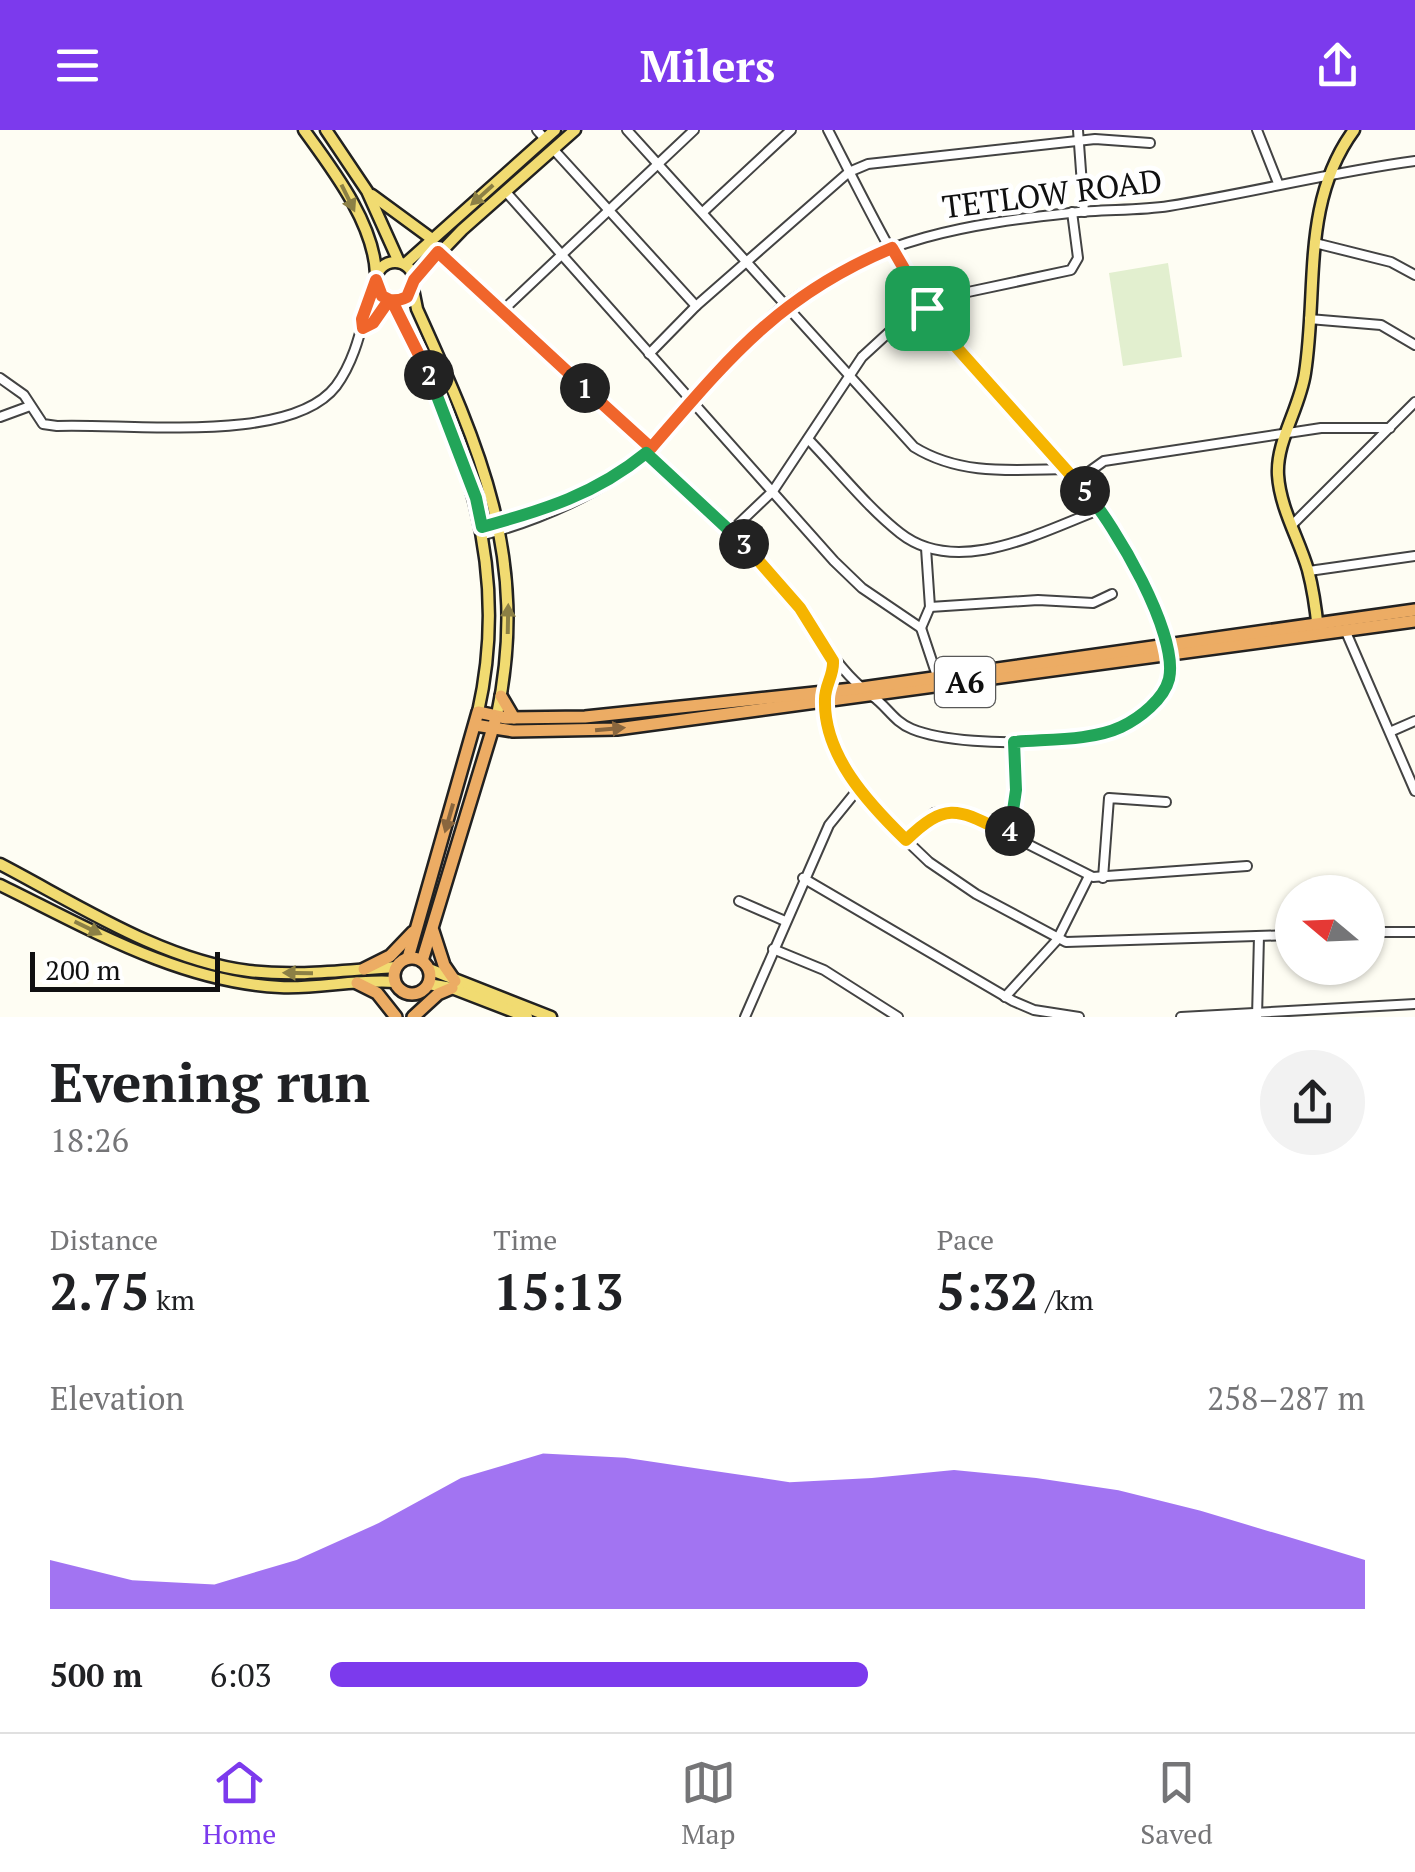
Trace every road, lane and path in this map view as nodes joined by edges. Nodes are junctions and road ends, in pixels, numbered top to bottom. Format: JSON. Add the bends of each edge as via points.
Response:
{"nodes":[{"id":1,"x":304,"y":130,"type":"edge"},
{"id":2,"x":326,"y":130,"type":"edge"},
{"id":3,"x":575,"y":130,"type":"edge"},
{"id":4,"x":626,"y":130,"type":"edge"},
{"id":5,"x":694,"y":130,"type":"edge"},
{"id":6,"x":790,"y":130,"type":"edge"},
{"id":7,"x":828,"y":130,"type":"edge"},
{"id":8,"x":1078,"y":130,"type":"edge"},
{"id":9,"x":1257,"y":130,"type":"edge"},
{"id":10,"x":1354,"y":130,"type":"edge"},
{"id":11,"x":545,"y":133,"type":"edge"},
{"id":12,"x":1079,"y":141,"type":"junction"},
{"id":13,"x":1150,"y":143,"type":"dead end"},
{"id":14,"x":554,"y":150,"type":"junction"},
{"id":15,"x":1415,"y":161,"type":"edge"},
{"id":16,"x":658,"y":165,"type":"junction"},
{"id":17,"x":850,"y":172,"type":"junction"},
{"id":18,"x":1328,"y":172,"type":"junction"},
{"id":19,"x":1278,"y":183,"type":"junction"},
{"id":20,"x":367,"y":191,"type":"junction"},
{"id":21,"x":506,"y":192,"type":"junction"},
{"id":22,"x":607,"y":211,"type":"junction"},
{"id":23,"x":703,"y":212,"type":"junction"},
{"id":24,"x":1072,"y":212,"type":"junction"},
{"id":25,"x":1084,"y":212,"type":"junction"},
{"id":26,"x":432,"y":238,"type":"junction"},
{"id":27,"x":1315,"y":243,"type":"junction"},
{"id":28,"x":892,"y":248,"type":"junction"},
{"id":29,"x":438,"y":252,"type":"junction"},
{"id":30,"x":562,"y":258,"type":"junction"},
{"id":31,"x":748,"y":261,"type":"junction"},
{"id":32,"x":402,"y":263,"type":"junction"},
{"id":33,"x":1415,"y":274,"type":"edge"},
{"id":34,"x":376,"y":277,"type":"junction"},
{"id":35,"x":414,"y":284,"type":"junction"},
{"id":36,"x":390,"y":300,"type":"junction"},
{"id":37,"x":925,"y":304,"type":"junction"},
{"id":38,"x":696,"y":306,"type":"junction"},
{"id":39,"x":785,"y":306,"type":"junction"},
{"id":40,"x":501,"y":312,"type":"junction"},
{"id":41,"x":1309,"y":319,"type":"junction"},
{"id":42,"x":363,"y":328,"type":"junction"},
{"id":43,"x":1415,"y":344,"type":"edge"},
{"id":44,"x":649,"y":354,"type":"junction"},
{"id":45,"x":848,"y":376,"type":"junction"},
{"id":46,"x":0,"y":378,"type":"edge"},
{"id":47,"x":693,"y":400,"type":"junction"},
{"id":48,"x":1415,"y":402,"type":"edge"},
{"id":49,"x":30,"y":406,"type":"junction"},
{"id":50,"x":0,"y":417,"type":"edge"},
{"id":51,"x":1390,"y":428,"type":"junction"},
{"id":52,"x":1287,"y":433,"type":"junction"},
{"id":53,"x":808,"y":439,"type":"junction"},
{"id":54,"x":649,"y":451,"type":"junction"},
{"id":55,"x":1066,"y":469,"type":"junction"},
{"id":56,"x":1076,"y":480,"type":"junction"},
{"id":57,"x":773,"y":491,"type":"junction"},
{"id":58,"x":1099,"y":510,"type":"junction"},
{"id":59,"x":501,"y":526,"type":"junction"},
{"id":60,"x":1292,"y":526,"type":"junction"},
{"id":61,"x":483,"y":531,"type":"junction"},
{"id":62,"x":731,"y":531,"type":"junction"},
{"id":63,"x":926,"y":548,"type":"junction"},
{"id":64,"x":1415,"y":556,"type":"edge"},
{"id":65,"x":1308,"y":571,"type":"junction"},
{"id":66,"x":1112,"y":594,"type":"dead end"},
{"id":67,"x":930,"y":607,"type":"junction"},
{"id":68,"x":1415,"y":610,"type":"edge"},
{"id":69,"x":1415,"y":621,"type":"edge"},
{"id":70,"x":921,"y":628,"type":"junction"},
{"id":71,"x":1319,"y":631,"type":"junction"},
{"id":72,"x":1346,"y":632,"type":"junction"},
{"id":73,"x":1168,"y":649,"type":"junction"},
{"id":74,"x":833,"y":661,"type":"junction"},
{"id":75,"x":937,"y":676,"type":"junction"},
{"id":76,"x":867,"y":692,"type":"junction"},
{"id":77,"x":501,"y":696,"type":"junction"},
{"id":78,"x":825,"y":697,"type":"junction"},
{"id":79,"x":477,"y":718,"type":"junction"},
{"id":80,"x":1415,"y":721,"type":"edge"},
{"id":81,"x":495,"y":722,"type":"junction"},
{"id":82,"x":514,"y":724,"type":"junction"},
{"id":83,"x":1392,"y":731,"type":"junction"},
{"id":84,"x":1014,"y":742,"type":"junction"},
{"id":85,"x":488,"y":745,"type":"junction"},
{"id":86,"x":860,"y":788,"type":"junction"},
{"id":87,"x":1415,"y":792,"type":"edge"},
{"id":88,"x":1166,"y":802,"type":"dead end"},
{"id":89,"x":1010,"y":835,"type":"junction"},
{"id":90,"x":906,"y":840,"type":"junction"},
{"id":91,"x":0,"y":864,"type":"edge"},
{"id":92,"x":1247,"y":866,"type":"dead end"},
{"id":93,"x":434,"y":870,"type":"junction"},
{"id":94,"x":449,"y":874,"type":"junction"},
{"id":95,"x":1090,"y":876,"type":"junction"},
{"id":96,"x":804,"y":878,"type":"junction"},
{"id":97,"x":1103,"y":878,"type":"junction"},
{"id":98,"x":0,"y":885,"type":"edge"},
{"id":99,"x":739,"y":901,"type":"dead end"},
{"id":100,"x":785,"y":921,"type":"junction"},
{"id":101,"x":416,"y":928,"type":"junction"},
{"id":102,"x":432,"y":928,"type":"junction"},
{"id":103,"x":1385,"y":932,"type":"edge"},
{"id":104,"x":1415,"y":932,"type":"edge"},
{"id":105,"x":1260,"y":936,"type":"junction"},
{"id":106,"x":1275,"y":936,"type":"edge"},
{"id":107,"x":1058,"y":940,"type":"junction"},
{"id":108,"x":774,"y":949,"type":"junction"},
{"id":109,"x":408,"y":958,"type":"junction"},
{"id":110,"x":425,"y":965,"type":"junction"},
{"id":111,"x":396,"y":968,"type":"junction"},
{"id":112,"x":364,"y":969,"type":"junction"},
{"id":113,"x":357,"y":983,"type":"junction"},
{"id":114,"x":428,"y":984,"type":"junction"},
{"id":115,"x":453,"y":985,"type":"junction"},
{"id":116,"x":398,"y":986,"type":"junction"},
{"id":117,"x":416,"y":994,"type":"junction"},
{"id":118,"x":1006,"y":997,"type":"junction"},
{"id":119,"x":1415,"y":1004,"type":"edge"},
{"id":120,"x":1257,"y":1015,"type":"edge"},
{"id":121,"x":397,"y":1017,"type":"edge"},
{"id":122,"x":412,"y":1017,"type":"edge"},
{"id":123,"x":527,"y":1017,"type":"edge"},
{"id":124,"x":551,"y":1017,"type":"edge"},
{"id":125,"x":745,"y":1017,"type":"edge"},
{"id":126,"x":898,"y":1017,"type":"edge"},
{"id":127,"x":1079,"y":1017,"type":"edge"},
{"id":128,"x":1181,"y":1017,"type":"edge"}],
"edges":[{"from":1,"to":34,"type":"main road","one_way":true,"via":[[341,184]]},
{"from":2,"to":20,"type":"main road"},
{"from":3,"to":14,"type":"main road"},
{"from":4,"to":16,"type":"street"},
{"from":5,"to":16,"type":"street"},
{"from":6,"to":23,"type":"street"},
{"from":7,"to":17,"type":"street"},
{"from":8,"to":12,"type":"street"},
{"from":9,"to":19,"type":"street"},
{"from":10,"to":18,"type":"main road"},
{"from":11,"to":26,"type":"main road","one_way":true},
{"from":12,"to":13,"type":"street"},
{"from":12,"to":17,"type":"street","via":[[883,160]]},
{"from":12,"to":25,"type":"street"},
{"from":14,"to":21,"type":"main road"},
{"from":14,"to":22,"type":"street"},
{"from":15,"to":18,"type":"street","name":"TETLOW ROAD"},
{"from":16,"to":22,"type":"street"},
{"from":16,"to":23,"type":"street"},
{"from":17,"to":28,"type":"street"},
{"from":17,"to":31,"type":"street"},
{"from":18,"to":19,"type":"street","name":"TETLOW ROAD"},
{"from":18,"to":27,"type":"main road"},
{"from":19,"to":25,"type":"street","name":"TETLOW ROAD","via":[[1167,206]]},
{"from":20,"to":26,"type":"main road"},
{"from":20,"to":32,"type":"main road"},
{"from":21,"to":29,"type":"main road"},
{"from":21,"to":30,"type":"street"},
{"from":22,"to":30,"type":"street"},
{"from":22,"to":38,"type":"street"},
{"from":23,"to":31,"type":"street"},
{"from":24,"to":25,"type":"street","name":"TETLOW ROAD"},
{"from":24,"to":28,"type":"street","name":"TETLOW ROAD","via":[[930,232]]},
{"from":24,"to":37,"type":"street","via":[[1078,258],[1071,270]]},
{"from":26,"to":32,"type":"main road"},
{"from":27,"to":33,"type":"street"},
{"from":27,"to":41,"type":"main road"},
{"from":28,"to":37,"type":"street"},
{"from":28,"to":39,"type":"street","name":"TETLOW ROAD"},
{"from":29,"to":35,"type":"main road"},
{"from":29,"to":40,"type":"street"},
{"from":30,"to":40,"type":"street"},
{"from":30,"to":44,"type":"street"},
{"from":31,"to":38,"type":"street"},
{"from":31,"to":39,"type":"street"},
{"from":32,"to":34,"type":"main road","via":[[386,264]]},
{"from":32,"to":35,"type":"main road"},
{"from":34,"to":36,"type":"main road","via":[[377,289]]},
{"from":34,"to":42,"type":"street"},
{"from":35,"to":36,"type":"main road","via":[[402,300]]},
{"from":35,"to":59,"type":"main road","via":[[417,309],[480,453]]},
{"from":36,"to":42,"type":"street"},
{"from":36,"to":61,"type":"main road","via":[[455,438]]},
{"from":37,"to":45,"type":"street","via":[[881,335]]},
{"from":37,"to":55,"type":"street"},
{"from":38,"to":44,"type":"street"},
{"from":39,"to":45,"type":"street"},
{"from":39,"to":47,"type":"street","name":"TETLOW ROAD"},
{"from":40,"to":54,"type":"street"},
{"from":41,"to":43,"type":"street","via":[[1381,325]]},
{"from":41,"to":52,"type":"main road","via":[[1305,374]]},
{"from":42,"to":49,"type":"street","via":[[333,390],[284,420],[57,426],[43,424]]},
{"from":44,"to":47,"type":"street"},
{"from":45,"to":53,"type":"street"},
{"from":45,"to":55,"type":"street","via":[[914,447],[933,458],[980,470]]},
{"from":46,"to":49,"type":"street"},
{"from":47,"to":54,"type":"street","name":"TETLOW ROAD"},
{"from":47,"to":57,"type":"street"},
{"from":48,"to":51,"type":"street"},
{"from":49,"to":50,"type":"street"},
{"from":51,"to":52,"type":"street"},
{"from":51,"to":60,"type":"street"},
{"from":52,"to":56,"type":"street","via":[[1104,461]]},
{"from":52,"to":60,"type":"main road","via":[[1278,477]]},
{"from":53,"to":57,"type":"street"},
{"from":53,"to":63,"type":"street","via":[[891,525]]},
{"from":54,"to":59,"type":"street","name":"TETLOW ROAD","via":[[606,483]]},
{"from":54,"to":62,"type":"street"},
{"from":55,"to":56,"type":"street"},
{"from":56,"to":58,"type":"street"},
{"from":57,"to":62,"type":"street"},
{"from":57,"to":70,"type":"street","via":[[862,588]]},
{"from":58,"to":63,"type":"street","via":[[979,551]]},
{"from":58,"to":73,"type":"street","via":[[1138,575]]},
{"from":59,"to":61,"type":"street","name":"TETLOW ROAD"},
{"from":77,"to":59,"type":"main road","one_way":true,"via":[[508,604]]},
{"from":60,"to":65,"type":"main road"},
{"from":61,"to":79,"type":"main road","via":[[490,634]]},
{"from":62,"to":74,"type":"street","via":[[800,608]]},
{"from":63,"to":67,"type":"street"},
{"from":64,"to":65,"type":"street"},
{"from":65,"to":71,"type":"main road"},
{"from":66,"to":67,"type":"street","via":[[1093,603]]},
{"from":67,"to":70,"type":"street"},
{"from":68,"to":71,"type":"highway","number":"A6"},
{"from":69,"to":72,"type":"highway","number":"A6"},
{"from":70,"to":75,"type":"street"},
{"from":71,"to":72,"type":"highway","number":"A6"},
{"from":71,"to":73,"type":"highway","number":"A6"},
{"from":72,"to":83,"type":"street"},
{"from":73,"to":75,"type":"highway","number":"A6"},
{"from":73,"to":76,"type":"highway","number":"A6"},
{"from":73,"to":84,"type":"street","via":[[1164,693],[1120,728]]},
{"from":74,"to":76,"type":"street"},
{"from":74,"to":78,"type":"street"},
{"from":75,"to":76,"type":"highway","number":"A6"},
{"from":76,"to":78,"type":"highway","number":"A6"},
{"from":76,"to":84,"type":"street","via":[[911,729]]},
{"from":77,"to":81,"type":"main road"},
{"from":77,"to":82,"type":"highway"},
{"from":78,"to":82,"type":"highway","number":"A6","via":[[617,729]]},
{"from":78,"to":86,"type":"street","via":[[834,746]]},
{"from":79,"to":81,"type":"highway","number":"A6"},
{"from":79,"to":93,"type":"highway","one_way":true},
{"from":80,"to":83,"type":"street"},
{"from":81,"to":82,"type":"highway","number":"A6"},
{"from":81,"to":85,"type":"highway"},
{"from":82,"to":85,"type":"highway","number":"A6"},
{"from":83,"to":87,"type":"street"},
{"from":84,"to":89,"type":"street"},
{"from":85,"to":94,"type":"highway"},
{"from":86,"to":90,"type":"street"},
{"from":86,"to":96,"type":"street","via":[[836,814]]},
{"from":88,"to":97,"type":"street","via":[[1109,798]]},
{"from":89,"to":90,"type":"street","via":[[949,811],[934,813]]},
{"from":89,"to":95,"type":"street"},
{"from":90,"to":107,"type":"street","via":[[976,894]]},
{"from":112,"to":91,"type":"main road","one_way":true,"via":[[267,972],[192,957]]},
{"from":92,"to":97,"type":"street"},
{"from":93,"to":94,"type":"highway"},
{"from":93,"to":101,"type":"highway"},
{"from":94,"to":102,"type":"highway"},
{"from":95,"to":97,"type":"street"},
{"from":95,"to":107,"type":"street"},
{"from":96,"to":100,"type":"street"},
{"from":96,"to":118,"type":"street"},
{"from":98,"to":113,"type":"main road","one_way":true,"via":[[99,934],[217,978],[279,987]]},
{"from":99,"to":100,"type":"street"},
{"from":100,"to":108,"type":"street"},
{"from":101,"to":109,"type":"highway"},
{"from":101,"to":112,"type":"highway","via":[[390,956]]},
{"from":102,"to":110,"type":"highway"},
{"from":102,"to":115,"type":"highway"},
{"from":103,"to":104,"type":"street"},
{"from":105,"to":106,"type":"street"},
{"from":105,"to":107,"type":"street"},
{"from":105,"to":120,"type":"street"},
{"from":107,"to":118,"type":"street"},
{"from":108,"to":125,"type":"street"},
{"from":108,"to":126,"type":"street","via":[[824,970]]},
{"from":109,"to":110,"type":"highway"},
{"from":109,"to":111,"type":"highway"},
{"from":110,"to":114,"type":"highway"},
{"from":110,"to":115,"type":"main road"},
{"from":111,"to":112,"type":"main road"},
{"from":111,"to":116,"type":"highway"},
{"from":113,"to":116,"type":"main road"},
{"from":113,"to":121,"type":"highway","via":[[377,993]]},
{"from":114,"to":115,"type":"main road"},
{"from":114,"to":117,"type":"highway"},
{"from":115,"to":122,"type":"highway"},
{"from":115,"to":123,"type":"main road"},
{"from":115,"to":124,"type":"main road"},
{"from":116,"to":117,"type":"highway"},
{"from":116,"to":121,"type":"highway"},
{"from":117,"to":122,"type":"highway"},
{"from":118,"to":127,"type":"street","via":[[1034,1010]]},
{"from":119,"to":120,"type":"street"},
{"from":120,"to":128,"type":"street"}]}
